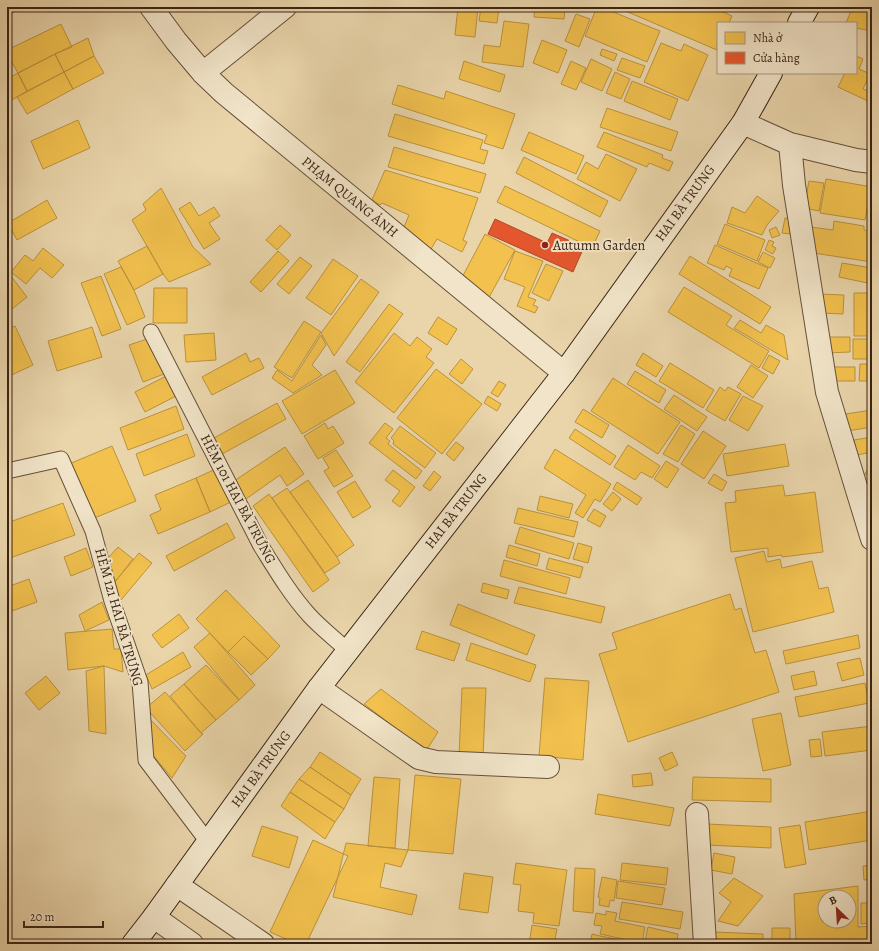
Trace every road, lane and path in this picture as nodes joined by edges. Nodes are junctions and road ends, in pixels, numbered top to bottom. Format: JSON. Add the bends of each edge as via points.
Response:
{"nodes":[{"id":1,"x":151,"y":7,"type":"edge"},
{"id":2,"x":284,"y":7,"type":"edge"},
{"id":3,"x":808,"y":7,"type":"edge"},
{"id":4,"x":800,"y":22,"type":"edge"},
{"id":5,"x":203,"y":73,"type":"junction"},
{"id":6,"x":770,"y":74,"type":"edge"},
{"id":7,"x":743,"y":123,"type":"junction"},
{"id":8,"x":790,"y":144,"type":"junction"},
{"id":9,"x":872,"y":162,"type":"edge"},
{"id":10,"x":151,"y":332,"type":"dead end"},
{"id":11,"x":564,"y":372,"type":"junction"},
{"id":12,"x":7,"y":471,"type":"edge"},
{"id":13,"x":872,"y":539,"type":"edge"},
{"id":14,"x":348,"y":651,"type":"junction"},
{"id":15,"x":320,"y":688,"type":"junction"},
{"id":16,"x":548,"y":767,"type":"dead end"},
{"id":17,"x":697,"y":814,"type":"dead end"},
{"id":18,"x":208,"y":842,"type":"junction"},
{"id":19,"x":177,"y":884,"type":"junction"},
{"id":20,"x":154,"y":917,"type":"junction"},
{"id":21,"x":133,"y":944,"type":"edge"},
{"id":22,"x":192,"y":944,"type":"edge"},
{"id":23,"x":263,"y":944,"type":"edge"},
{"id":24,"x":706,"y":944,"type":"edge"}],
"edges":[{"from":1,"to":5,"type":"street","name":"PHẠM QUANG ẢNH","via":[[176,42]]},
{"from":2,"to":5,"type":"street"},
{"from":3,"to":4,"type":"street"},
{"from":5,"to":11,"type":"street","name":"PHẠM QUANG ẢNH","via":[[224,93]]},
{"from":6,"to":7,"type":"street","name":"HAI BÀ TRƯNG"},
{"from":7,"to":8,"type":"street"},
{"from":7,"to":11,"type":"street","name":"HAI BÀ TRƯNG"},
{"from":8,"to":9,"type":"street"},
{"from":8,"to":13,"type":"street","via":[[794,185],[828,392]]},
{"from":10,"to":14,"type":"lane","name":"HẺM 101 HAI BÀ TRƯNG","via":[[271,563],[292,595]]},
{"from":11,"to":14,"type":"street","name":"HAI BÀ TRƯNG"},
{"from":12,"to":18,"type":"lane","name":"HẺM 121 HAI BÀ TRƯNG","via":[[61,459],[93,531],[112,601],[140,682],[146,760]]},
{"from":14,"to":15,"type":"street","name":"HAI BÀ TRƯNG"},
{"from":15,"to":16,"type":"street","via":[[420,758],[436,762]]},
{"from":15,"to":18,"type":"street","name":"HAI BÀ TRƯNG"},
{"from":17,"to":24,"type":"street"},
{"from":18,"to":19,"type":"street","name":"HAI BÀ TRƯNG"},
{"from":19,"to":20,"type":"street","name":"HAI BÀ TRƯNG"},
{"from":19,"to":23,"type":"street"},
{"from":20,"to":21,"type":"street","name":"HAI BÀ TRƯNG"},
{"from":20,"to":22,"type":"street"}]}
